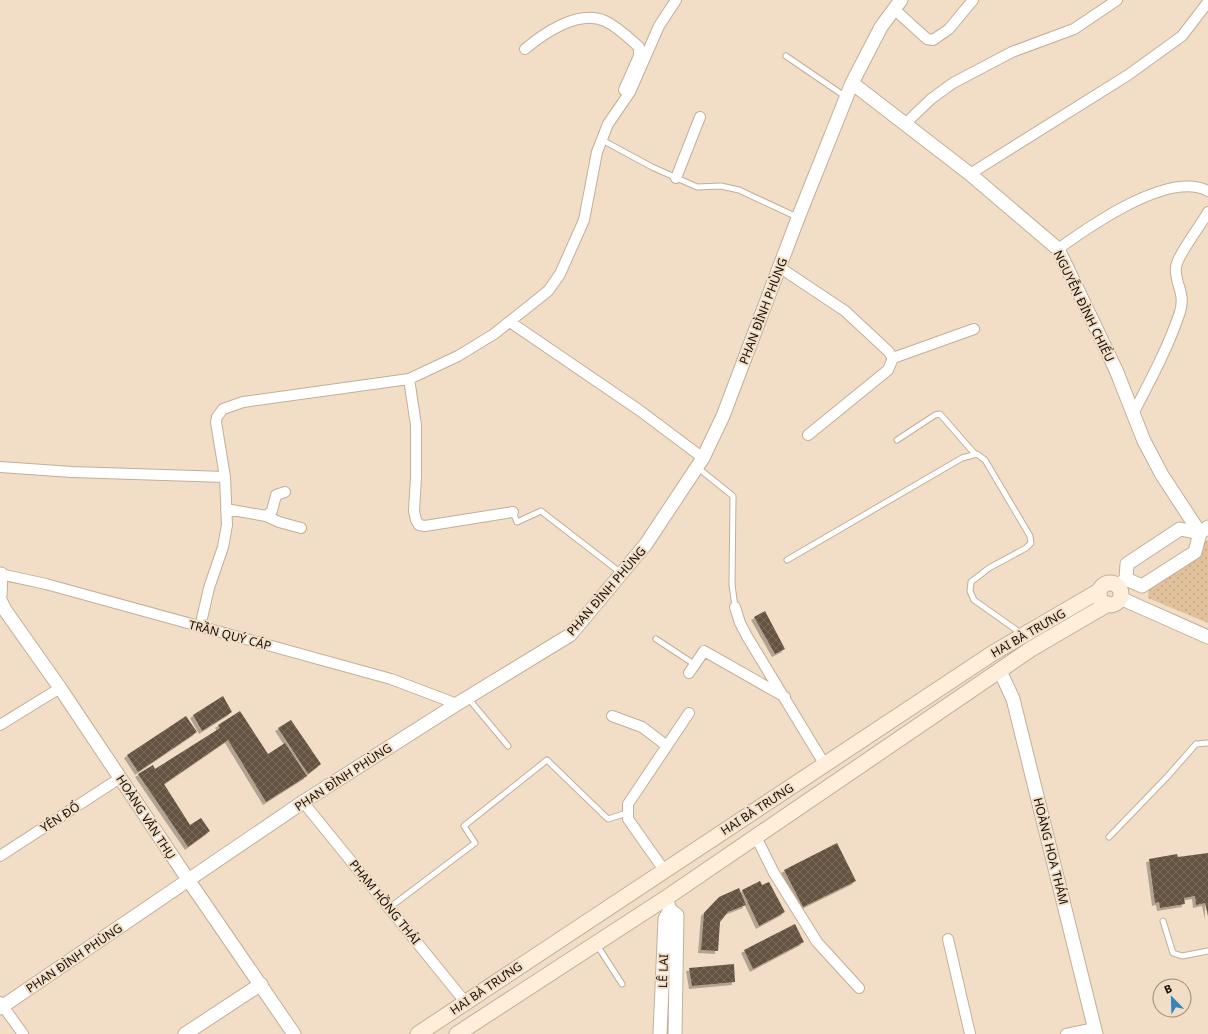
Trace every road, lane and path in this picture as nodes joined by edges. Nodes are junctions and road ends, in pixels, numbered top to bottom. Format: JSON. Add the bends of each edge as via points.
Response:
{"nodes":[{"id":1,"x":676,"y":0,"type":"edge"},
{"id":2,"x":973,"y":0,"type":"edge"},
{"id":3,"x":1117,"y":0,"type":"edge"},
{"id":4,"x":1208,"y":2,"type":"edge"},
{"id":5,"x":897,"y":4,"type":"edge"},
{"id":6,"x":525,"y":49,"type":"dead end"},
{"id":7,"x":786,"y":56,"type":"dead end"},
{"id":8,"x":852,"y":83,"type":"junction"},
{"id":9,"x":846,"y":97,"type":"junction"},
{"id":10,"x":615,"y":113,"type":"junction"},
{"id":11,"x":700,"y":116,"type":"dead end"},
{"id":12,"x":906,"y":123,"type":"junction"},
{"id":13,"x":602,"y":140,"type":"junction"},
{"id":14,"x":970,"y":174,"type":"junction"},
{"id":15,"x":676,"y":178,"type":"junction"},
{"id":16,"x":1208,"y":191,"type":"edge"},
{"id":17,"x":1208,"y":212,"type":"edge"},
{"id":18,"x":798,"y":218,"type":"junction"},
{"id":19,"x":1058,"y":249,"type":"junction"},
{"id":20,"x":779,"y":267,"type":"junction"},
{"id":21,"x":510,"y":322,"type":"junction"},
{"id":22,"x":974,"y":329,"type":"dead end"},
{"id":23,"x":893,"y":358,"type":"junction"},
{"id":24,"x":410,"y":379,"type":"junction"},
{"id":25,"x":1133,"y":414,"type":"junction"},
{"id":26,"x":808,"y":435,"type":"dead end"},
{"id":27,"x":897,"y":440,"type":"dead end"},
{"id":28,"x":974,"y":453,"type":"junction"},
{"id":29,"x":700,"y":462,"type":"junction"},
{"id":30,"x":0,"y":467,"type":"edge"},
{"id":31,"x":225,"y":477,"type":"junction"},
{"id":32,"x":285,"y":492,"type":"dead end"},
{"id":33,"x":226,"y":509,"type":"junction"},
{"id":34,"x":513,"y":512,"type":"joint"},
{"id":35,"x":266,"y":516,"type":"junction"},
{"id":36,"x":301,"y":528,"type":"dead end"},
{"id":37,"x":1204,"y":530,"type":"edge"},
{"id":38,"x":788,"y":560,"type":"dead end"},
{"id":39,"x":622,"y":573,"type":"junction"},
{"id":40,"x":0,"y":574,"type":"edge"},
{"id":41,"x":1118,"y":592,"type":"junction"},
{"id":42,"x":0,"y":596,"type":"edge"},
{"id":43,"x":0,"y":600,"type":"edge"},
{"id":44,"x":735,"y":607,"type":"joint"},
{"id":45,"x":200,"y":627,"type":"junction"},
{"id":46,"x":1023,"y":634,"type":"junction"},
{"id":47,"x":1208,"y":637,"type":"edge"},
{"id":48,"x":656,"y":639,"type":"dead end"},
{"id":49,"x":1031,"y":649,"type":"junction"},
{"id":50,"x":993,"y":653,"type":"junction"},
{"id":51,"x":692,"y":669,"type":"joint"},
{"id":52,"x":1000,"y":671,"type":"junction"},
{"id":53,"x":60,"y":688,"type":"junction"},
{"id":54,"x":785,"y":697,"type":"junction"},
{"id":55,"x":462,"y":700,"type":"junction"},
{"id":56,"x":689,"y":713,"type":"dead end"},
{"id":57,"x":612,"y":716,"type":"dead end"},
{"id":58,"x":0,"y":725,"type":"edge"},
{"id":59,"x":1208,"y":743,"type":"edge"},
{"id":60,"x":508,"y":746,"type":"dead end"},
{"id":61,"x":667,"y":746,"type":"junction"},
{"id":62,"x":826,"y":765,"type":"junction"},
{"id":63,"x":120,"y":778,"type":"junction"},
{"id":64,"x":303,"y":802,"type":"junction"},
{"id":65,"x":627,"y":813,"type":"junction"},
{"id":66,"x":756,"y":837,"type":"junction"},
{"id":67,"x":1109,"y":837,"type":"dead end"},
{"id":68,"x":0,"y":856,"type":"edge"},
{"id":69,"x":664,"y":870,"type":"junction"},
{"id":70,"x":189,"y":881,"type":"junction"},
{"id":71,"x":668,"y":904,"type":"junction"},
{"id":72,"x":389,"y":908,"type":"junction"},
{"id":73,"x":1163,"y":921,"type":"dead end"},
{"id":74,"x":948,"y":938,"type":"dead end"},
{"id":75,"x":595,"y":943,"type":"junction"},
{"id":76,"x":1208,"y":950,"type":"edge"},
{"id":77,"x":261,"y":984,"type":"junction"},
{"id":78,"x":622,"y":984,"type":"dead end"},
{"id":79,"x":859,"y":988,"type":"dead end"},
{"id":80,"x":466,"y":1003,"type":"junction"},
{"id":81,"x":1,"y":1005,"type":"edge"},
{"id":82,"x":1095,"y":1031,"type":"edge"},
{"id":83,"x":24,"y":1034,"type":"edge"},
{"id":84,"x":185,"y":1034,"type":"edge"},
{"id":85,"x":294,"y":1034,"type":"edge"},
{"id":86,"x":418,"y":1034,"type":"edge"},
{"id":87,"x":458,"y":1034,"type":"edge"},
{"id":88,"x":660,"y":1034,"type":"edge"},
{"id":89,"x":675,"y":1034,"type":"edge"},
{"id":90,"x":970,"y":1034,"type":"edge"},
{"id":91,"x":1066,"y":1034,"type":"edge"}],
"edges":[{"from":1,"to":10,"type":"street","via":[[659,26],[630,92]]},
{"from":2,"to":5,"type":"street","via":[[949,29],[933,40],[927,39]]},
{"from":3,"to":12,"type":"street","via":[[1074,29],[1012,52],[953,83],[931,99]]},
{"from":4,"to":14,"type":"street","via":[[1182,36],[1128,75]]},
{"from":5,"to":8,"type":"street","name":"PHAN ĐÌNH PHÙNG","via":[[881,27]]},
{"from":6,"to":10,"type":"street","via":[[549,32],[578,19],[594,18],[615,26],[640,49],[615,105]]},
{"from":7,"to":9,"type":"lane"},
{"from":8,"to":9,"type":"street","name":"PHAN ĐÌNH PHÙNG"},
{"from":8,"to":12,"type":"street","name":"NGUYỄN ĐÌNH CHIỂU"},
{"from":9,"to":18,"type":"street","name":"PHAN ĐÌNH PHÙNG"},
{"from":10,"to":13,"type":"street"},
{"from":11,"to":15,"type":"street"},
{"from":12,"to":14,"type":"street","name":"NGUYỄN ĐÌNH CHIỂU"},
{"from":13,"to":15,"type":"lane"},
{"from":13,"to":21,"type":"street","via":[[597,152],[584,220],[560,274],[548,291]]},
{"from":14,"to":19,"type":"street","name":"NGUYỄN ĐÌNH CHIỂU"},
{"from":15,"to":18,"type":"lane","via":[[697,187],[721,186],[739,190]]},
{"from":16,"to":19,"type":"street","via":[[1192,186],[1166,189],[1104,217]]},
{"from":17,"to":25,"type":"street","via":[[1176,266],[1182,292],[1180,312],[1158,366]]},
{"from":18,"to":20,"type":"street","name":"PHAN ĐÌNH PHÙNG"},
{"from":19,"to":25,"type":"street","name":"NGUYỄN ĐÌNH CHIỂU","via":[[1116,370]]},
{"from":20,"to":23,"type":"street","via":[[845,310]]},
{"from":20,"to":29,"type":"street","name":"PHAN ĐÌNH PHÙNG","via":[[723,416]]},
{"from":21,"to":24,"type":"street","via":[[458,356]]},
{"from":21,"to":29,"type":"street","via":[[638,410]]},
{"from":22,"to":23,"type":"street"},
{"from":23,"to":26,"type":"street","via":[[888,370]]},
{"from":24,"to":31,"type":"street","via":[[243,402],[223,409],[216,422]]},
{"from":24,"to":34,"type":"street","via":[[416,425],[414,511],[419,525]]},
{"from":25,"to":37,"type":"street","name":"NGUYỄN ĐÌNH CHIỂU","via":[[1162,475]]},
{"from":27,"to":28,"type":"lane","via":[[935,414],[940,414]]},
{"from":28,"to":38,"type":"lane"},
{"from":28,"to":46,"type":"lane","via":[[985,460],[1030,536],[1031,543],[970,582],[970,591],[974,600]]},
{"from":29,"to":39,"type":"street","name":"PHAN ĐÌNH PHÙNG","via":[[646,544]]},
{"from":29,"to":44,"type":"lane","via":[[733,496],[732,585]]},
{"from":30,"to":31,"type":"street"},
{"from":31,"to":33,"type":"street"},
{"from":32,"to":35,"type":"street","via":[[276,495],[272,511]]},
{"from":33,"to":35,"type":"street"},
{"from":33,"to":45,"type":"street","via":[[226,536],[209,588]]},
{"from":34,"to":39,"type":"lane","via":[[517,522],[541,511]]},
{"from":35,"to":36,"type":"street"},
{"from":37,"to":41,"type":"street","via":[[1195,552],[1142,586]]},
{"from":37,"to":41,"type":"street","via":[[1180,529],[1127,564]]},
{"from":39,"to":55,"type":"street","name":"PHAN ĐÌNH PHÙNG","via":[[570,634]]},
{"from":40,"to":42,"type":"street"},
{"from":40,"to":45,"type":"street","name":"TRẦN QUÝ CÁP"},
{"from":41,"to":46,"type":"main road","name":"HAI BÀ TRƯNG","via":[[1112,583],[1105,584],[1099,591]]},
{"from":41,"to":47,"type":"street"},
{"from":41,"to":49,"type":"main road","name":"HAI BÀ TRƯNG"},
{"from":43,"to":53,"type":"street","name":"HOÀNG VĂN THỤ"},
{"from":44,"to":54,"type":"street","via":[[748,638]]},
{"from":45,"to":55,"type":"street","name":"TRẦN QUÝ CÁP"},
{"from":46,"to":49,"type":"main road"},
{"from":46,"to":50,"type":"main road","name":"HAI BÀ TRƯNG"},
{"from":48,"to":51,"type":"lane"},
{"from":49,"to":52,"type":"main road","name":"HAI BÀ TRƯNG"},
{"from":50,"to":52,"type":"main road"},
{"from":50,"to":62,"type":"main road","name":"HAI BÀ TRƯNG"},
{"from":51,"to":54,"type":"street","via":[[704,651]]},
{"from":52,"to":66,"type":"main road","name":"HAI BÀ TRƯNG"},
{"from":52,"to":82,"type":"street","name":"HOÀNG HOA THÁM","via":[[1013,699]]},
{"from":53,"to":58,"type":"street"},
{"from":53,"to":63,"type":"street","name":"HOÀNG VĂN THỤ"},
{"from":54,"to":62,"type":"street"},
{"from":55,"to":60,"type":"lane"},
{"from":55,"to":64,"type":"street","name":"PHAN ĐÌNH PHÙNG"},
{"from":56,"to":61,"type":"street"},
{"from":57,"to":61,"type":"street","via":[[642,727]]},
{"from":59,"to":67,"type":"lane","via":[[1196,744]]},
{"from":61,"to":65,"type":"street","via":[[628,804]]},
{"from":62,"to":69,"type":"main road","name":"HAI BÀ TRƯNG"},
{"from":63,"to":68,"type":"street","name":"YÊN ĐỔ"},
{"from":63,"to":70,"type":"street","name":"HOÀNG VĂN THỤ"},
{"from":64,"to":70,"type":"street","name":"PHAN ĐÌNH PHÙNG"},
{"from":64,"to":72,"type":"street","name":"PHẠM HỒNG THÁI"},
{"from":65,"to":69,"type":"street","via":[[628,819]]},
{"from":65,"to":72,"type":"lane","via":[[608,819],[547,760],[464,826],[476,843]]},
{"from":66,"to":71,"type":"main road","name":"HAI BÀ TRƯNG"},
{"from":66,"to":79,"type":"street","via":[[774,873],[817,942]]},
{"from":69,"to":71,"type":"main road"},
{"from":69,"to":80,"type":"main road","name":"HAI BÀ TRƯNG"},
{"from":70,"to":77,"type":"street","name":"HOÀNG VĂN THỤ"},
{"from":70,"to":81,"type":"street","name":"PHAN ĐÌNH PHÙNG"},
{"from":71,"to":75,"type":"main road","name":"HAI BÀ TRƯNG"},
{"from":71,"to":88,"type":"street","name":"LÊ LAI","via":[[665,919]]},
{"from":71,"to":89,"type":"street","via":[[677,915]]},
{"from":72,"to":80,"type":"street","name":"PHẠM HỒNG THÁI"},
{"from":73,"to":76,"type":"lane","via":[[1173,953],[1182,956]]},
{"from":74,"to":90,"type":"street"},
{"from":75,"to":78,"type":"lane"},
{"from":75,"to":87,"type":"main road","name":"HAI BÀ TRƯNG"},
{"from":77,"to":84,"type":"street"},
{"from":77,"to":85,"type":"street","name":"HOÀNG VĂN THỤ"},
{"from":80,"to":86,"type":"main road","name":"HAI BÀ TRƯNG"},
{"from":81,"to":83,"type":"street"},
{"from":82,"to":91,"type":"street"}]}
